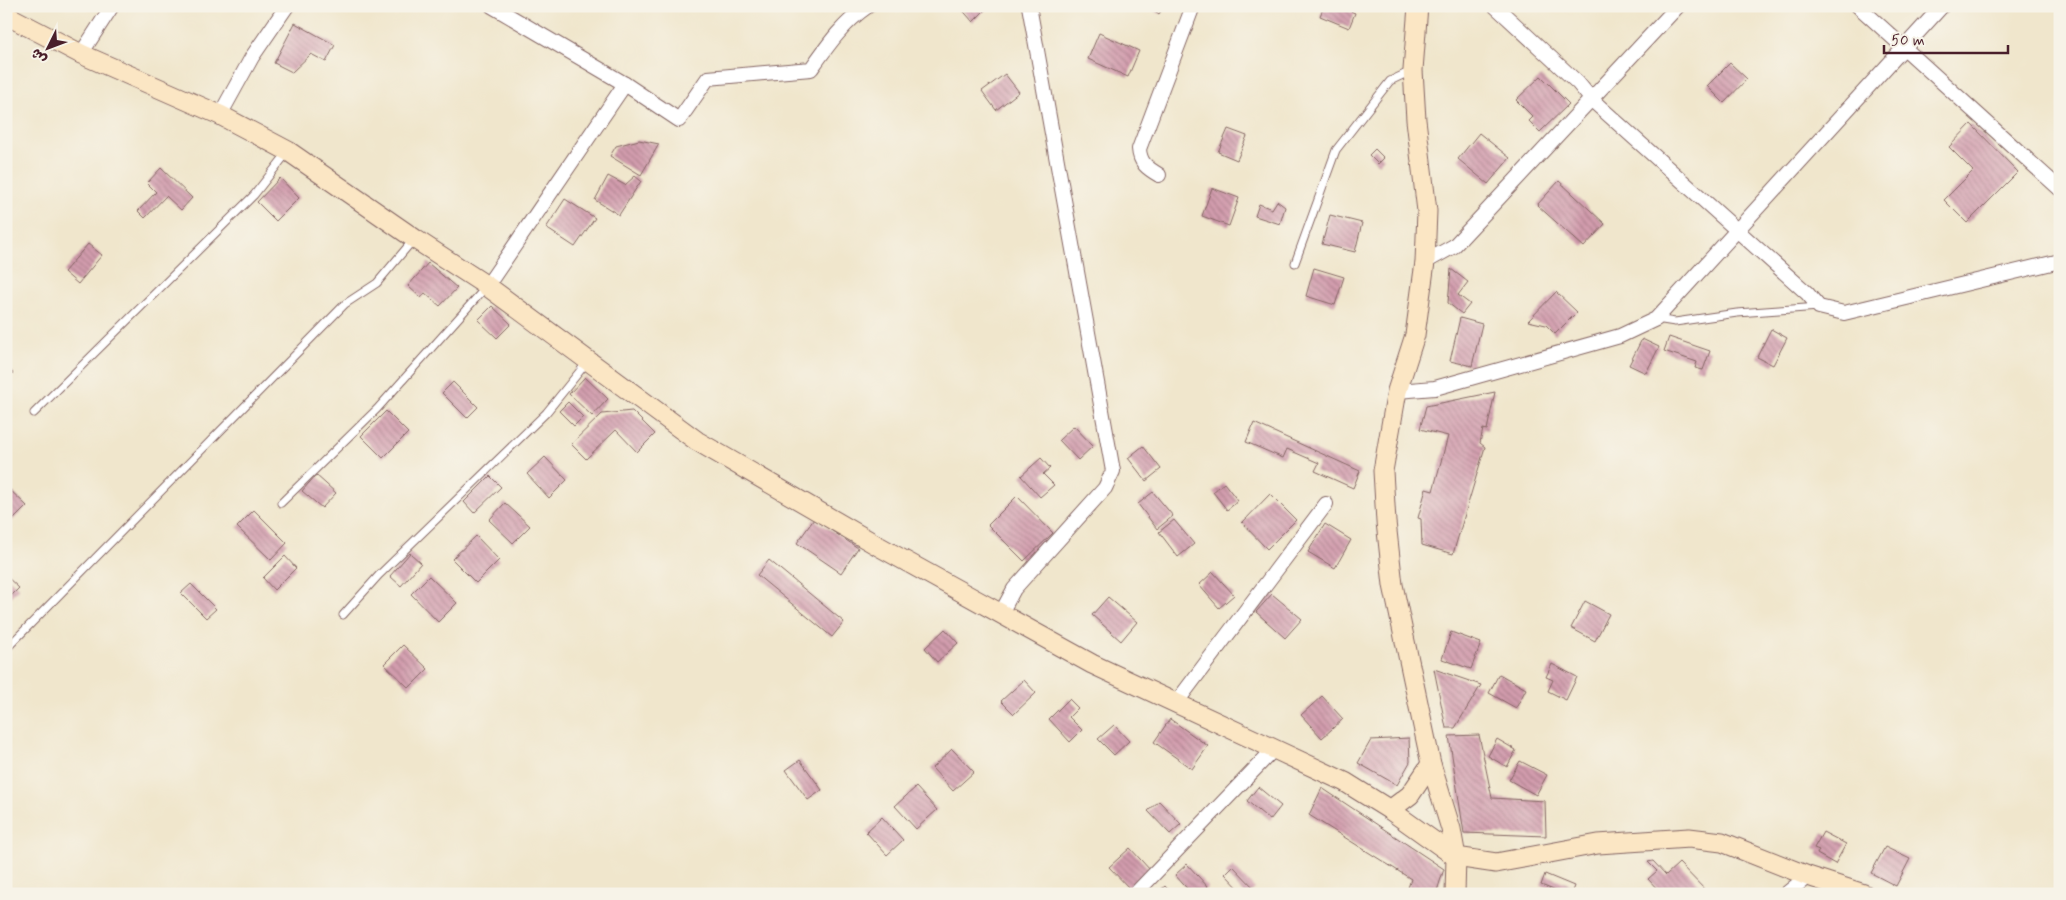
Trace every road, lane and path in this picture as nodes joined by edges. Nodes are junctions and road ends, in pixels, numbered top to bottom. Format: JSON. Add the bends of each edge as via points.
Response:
{"nodes":[{"id":1,"x":112,"y":6,"type":"edge"},
{"id":2,"x":287,"y":6,"type":"edge"},
{"id":3,"x":492,"y":6,"type":"edge"},
{"id":4,"x":868,"y":6,"type":"edge"},
{"id":5,"x":1029,"y":6,"type":"edge"},
{"id":6,"x":1193,"y":6,"type":"edge"},
{"id":7,"x":1418,"y":6,"type":"edge"},
{"id":8,"x":1495,"y":6,"type":"edge"},
{"id":9,"x":1678,"y":6,"type":"edge"},
{"id":10,"x":1858,"y":6,"type":"edge"},
{"id":11,"x":1942,"y":6,"type":"edge"},
{"id":12,"x":6,"y":15,"type":"edge"},
{"id":13,"x":1904,"y":49,"type":"junction"},
{"id":14,"x":81,"y":54,"type":"junction"},
{"id":15,"x":1413,"y":70,"type":"junction"},
{"id":16,"x":625,"y":84,"type":"junction"},
{"id":17,"x":1592,"y":100,"type":"junction"},
{"id":18,"x":220,"y":115,"type":"junction"},
{"id":19,"x":288,"y":150,"type":"junction"},
{"id":20,"x":1158,"y":175,"type":"dead end"},
{"id":21,"x":2060,"y":189,"type":"edge"},
{"id":22,"x":1737,"y":229,"type":"junction"},
{"id":23,"x":415,"y":239,"type":"junction"},
{"id":24,"x":2060,"y":261,"type":"edge"},
{"id":25,"x":1425,"y":262,"type":"junction"},
{"id":26,"x":1294,"y":264,"type":"dead end"},
{"id":27,"x":487,"y":286,"type":"junction"},
{"id":28,"x":1819,"y":306,"type":"junction"},
{"id":29,"x":1656,"y":320,"type":"junction"},
{"id":30,"x":589,"y":361,"type":"junction"},
{"id":31,"x":1397,"y":391,"type":"junction"},
{"id":32,"x":34,"y":413,"type":"dead end"},
{"id":33,"x":281,"y":503,"type":"dead end"},
{"id":34,"x":1326,"y":504,"type":"dead end"},
{"id":35,"x":343,"y":615,"type":"dead end"},
{"id":36,"x":1000,"y":615,"type":"junction"},
{"id":37,"x":6,"y":649,"type":"edge"},
{"id":38,"x":1176,"y":703,"type":"junction"},
{"id":39,"x":1275,"y":748,"type":"junction"},
{"id":40,"x":1431,"y":764,"type":"junction"},
{"id":41,"x":1390,"y":810,"type":"junction"},
{"id":42,"x":1456,"y":857,"type":"junction"},
{"id":43,"x":1808,"y":876,"type":"junction"},
{"id":44,"x":1135,"y":894,"type":"edge"},
{"id":45,"x":1455,"y":894,"type":"edge"},
{"id":46,"x":1786,"y":894,"type":"edge"},
{"id":47,"x":1864,"y":894,"type":"edge"}],
"edges":[{"from":1,"to":14,"type":"street"},
{"from":2,"to":18,"type":"street","via":[[252,57]]},
{"from":3,"to":16,"type":"street"},
{"from":4,"to":16,"type":"street","via":[[850,18],[811,69],[708,78],[679,120]]},
{"from":5,"to":36,"type":"street","via":[[1113,471],[1105,488],[1014,589]]},
{"from":6,"to":20,"type":"street","via":[[1139,149],[1140,159]]},
{"from":7,"to":15,"type":"street"},
{"from":8,"to":17,"type":"street"},
{"from":9,"to":17,"type":"street"},
{"from":10,"to":13,"type":"street"},
{"from":11,"to":13,"type":"street"},
{"from":12,"to":14,"type":"street"},
{"from":13,"to":21,"type":"street"},
{"from":13,"to":22,"type":"street"},
{"from":14,"to":18,"type":"street"},
{"from":15,"to":25,"type":"street","via":[[1427,212]]},
{"from":15,"to":26,"type":"lane","via":[[1390,80],[1336,150]]},
{"from":16,"to":27,"type":"street"},
{"from":17,"to":22,"type":"street"},
{"from":17,"to":25,"type":"street","via":[[1454,246]]},
{"from":18,"to":19,"type":"street"},
{"from":19,"to":23,"type":"street"},
{"from":19,"to":32,"type":"lane","via":[[254,195]]},
{"from":22,"to":28,"type":"street"},
{"from":22,"to":29,"type":"street"},
{"from":23,"to":27,"type":"street"},
{"from":23,"to":37,"type":"lane","via":[[377,283],[345,304]]},
{"from":24,"to":28,"type":"street","via":[[1844,313]]},
{"from":25,"to":31,"type":"street","via":[[1415,336]]},
{"from":27,"to":30,"type":"street"},
{"from":27,"to":33,"type":"lane","via":[[376,410]]},
{"from":28,"to":29,"type":"lane","via":[[1675,322]]},
{"from":29,"to":31,"type":"street","via":[[1620,336],[1434,388]]},
{"from":30,"to":35,"type":"lane","via":[[546,413],[379,575]]},
{"from":30,"to":36,"type":"street","via":[[697,441]]},
{"from":31,"to":40,"type":"street","via":[[1383,471],[1386,522],[1393,585]]},
{"from":34,"to":38,"type":"street"},
{"from":36,"to":38,"type":"street","via":[[1092,664]]},
{"from":38,"to":39,"type":"street"},
{"from":39,"to":41,"type":"street","via":[[1345,782]]},
{"from":39,"to":44,"type":"street"},
{"from":40,"to":41,"type":"street","via":[[1410,795]]},
{"from":40,"to":42,"type":"street"},
{"from":41,"to":42,"type":"street"},
{"from":42,"to":43,"type":"street","via":[[1496,863],[1598,844],[1689,838],[1722,842]]},
{"from":42,"to":45,"type":"street"},
{"from":43,"to":46,"type":"street"},
{"from":43,"to":47,"type":"street"}]}
